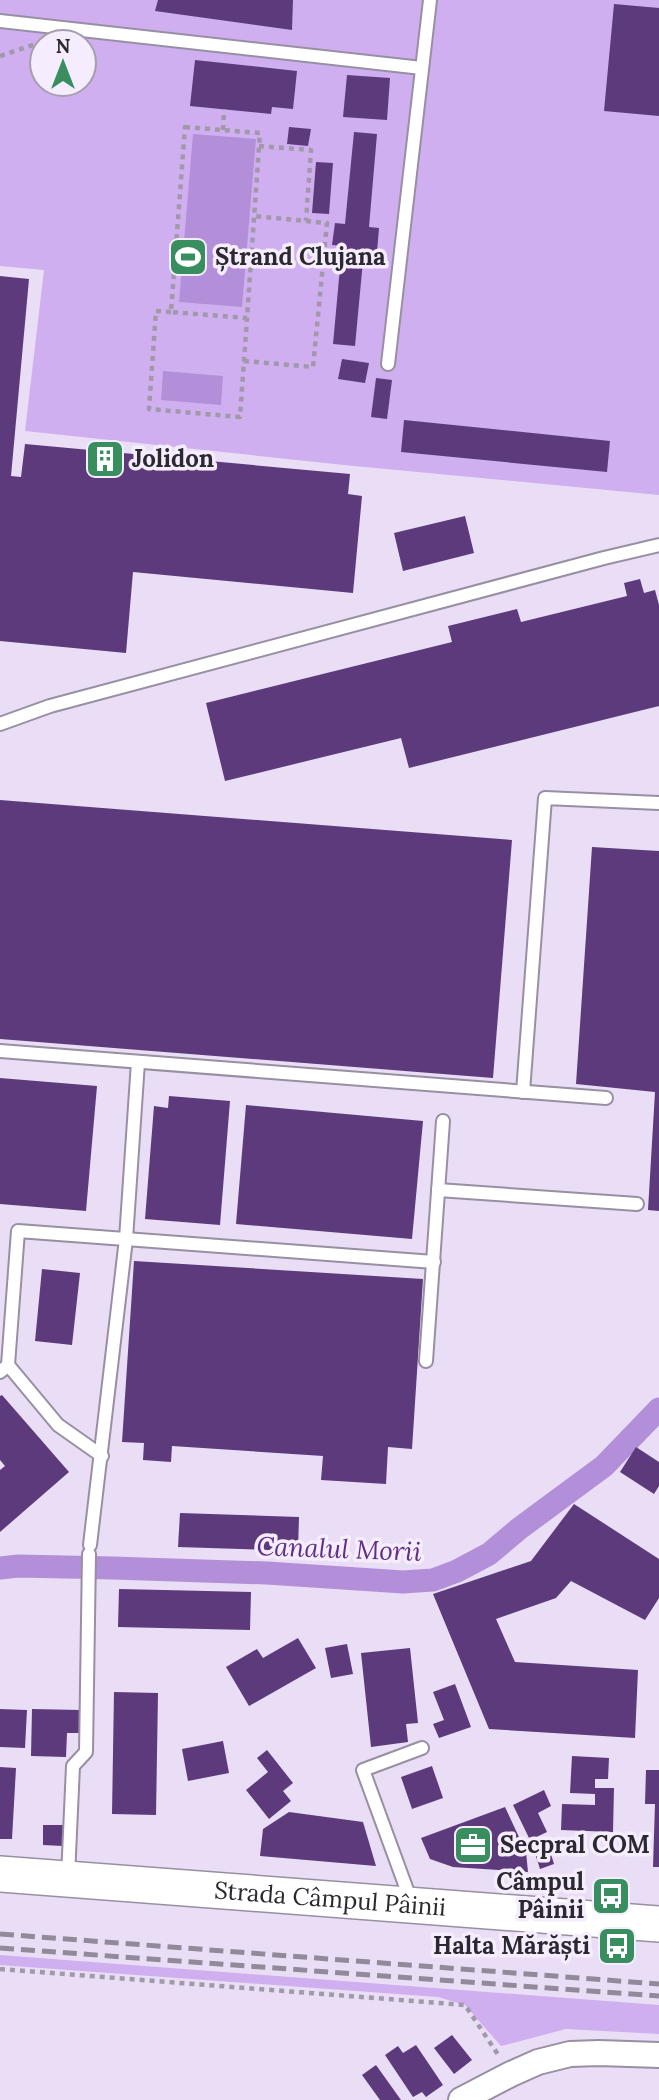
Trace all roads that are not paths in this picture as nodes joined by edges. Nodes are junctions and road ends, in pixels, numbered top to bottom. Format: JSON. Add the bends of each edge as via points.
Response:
{"nodes":[{"id":1,"x":430,"y":0,"type":"edge"},
{"id":2,"x":0,"y":21,"type":"edge"},
{"id":3,"x":422,"y":68,"type":"junction"},
{"id":4,"x":388,"y":364,"type":"dead end"},
{"id":5,"x":659,"y":545,"type":"edge"},
{"id":6,"x":0,"y":724,"type":"edge"},
{"id":7,"x":659,"y":803,"type":"edge"},
{"id":8,"x":0,"y":1051,"type":"edge"},
{"id":9,"x":138,"y":1062,"type":"junction"},
{"id":10,"x":523,"y":1092,"type":"junction"},
{"id":11,"x":606,"y":1098,"type":"dead end"},
{"id":12,"x":443,"y":1121,"type":"dead end"},
{"id":13,"x":438,"y":1190,"type":"junction"},
{"id":14,"x":637,"y":1204,"type":"dead end"},
{"id":15,"x":126,"y":1239,"type":"junction"},
{"id":16,"x":434,"y":1262,"type":"junction"},
{"id":17,"x":426,"y":1361,"type":"dead end"},
{"id":18,"x":4,"y":1368,"type":"edge"},
{"id":19,"x":102,"y":1456,"type":"junction"},
{"id":20,"x":422,"y":1748,"type":"dead end"},
{"id":21,"x":0,"y":1874,"type":"edge"},
{"id":22,"x":68,"y":1879,"type":"junction"},
{"id":23,"x":412,"y":1905,"type":"junction"},
{"id":24,"x":659,"y":1924,"type":"edge"},
{"id":25,"x":659,"y":2055,"type":"edge"},
{"id":26,"x":461,"y":2100,"type":"edge"}],
"edges":[{"from":1,"to":3,"type":"lane"},
{"from":2,"to":3,"type":"lane"},
{"from":3,"to":4,"type":"lane"},
{"from":5,"to":6,"type":"lane","via":[[50,706]]},
{"from":7,"to":10,"type":"lane","via":[[545,797]]},
{"from":8,"to":9,"type":"lane"},
{"from":9,"to":10,"type":"lane"},
{"from":9,"to":15,"type":"lane"},
{"from":10,"to":11,"type":"lane"},
{"from":12,"to":13,"type":"lane"},
{"from":13,"to":14,"type":"lane"},
{"from":13,"to":16,"type":"lane"},
{"from":15,"to":16,"type":"lane"},
{"from":15,"to":18,"type":"lane","via":[[18,1231]]},
{"from":15,"to":19,"type":"lane"},
{"from":16,"to":17,"type":"lane"},
{"from":18,"to":19,"type":"lane","via":[[58,1425]]},
{"from":19,"to":22,"type":"lane","via":[[88,1581],[86,1752],[73,1766]]},
{"from":20,"to":23,"type":"lane","via":[[363,1770]]},
{"from":21,"to":22,"type":"street","name":"Strada Câmpul Pâinii"},
{"from":22,"to":23,"type":"street","name":"Strada Câmpul Pâinii"},
{"from":23,"to":24,"type":"street","name":"Strada Câmpul Pâinii"},
{"from":25,"to":26,"type":"street","via":[[570,2054],[538,2062]]}]}
